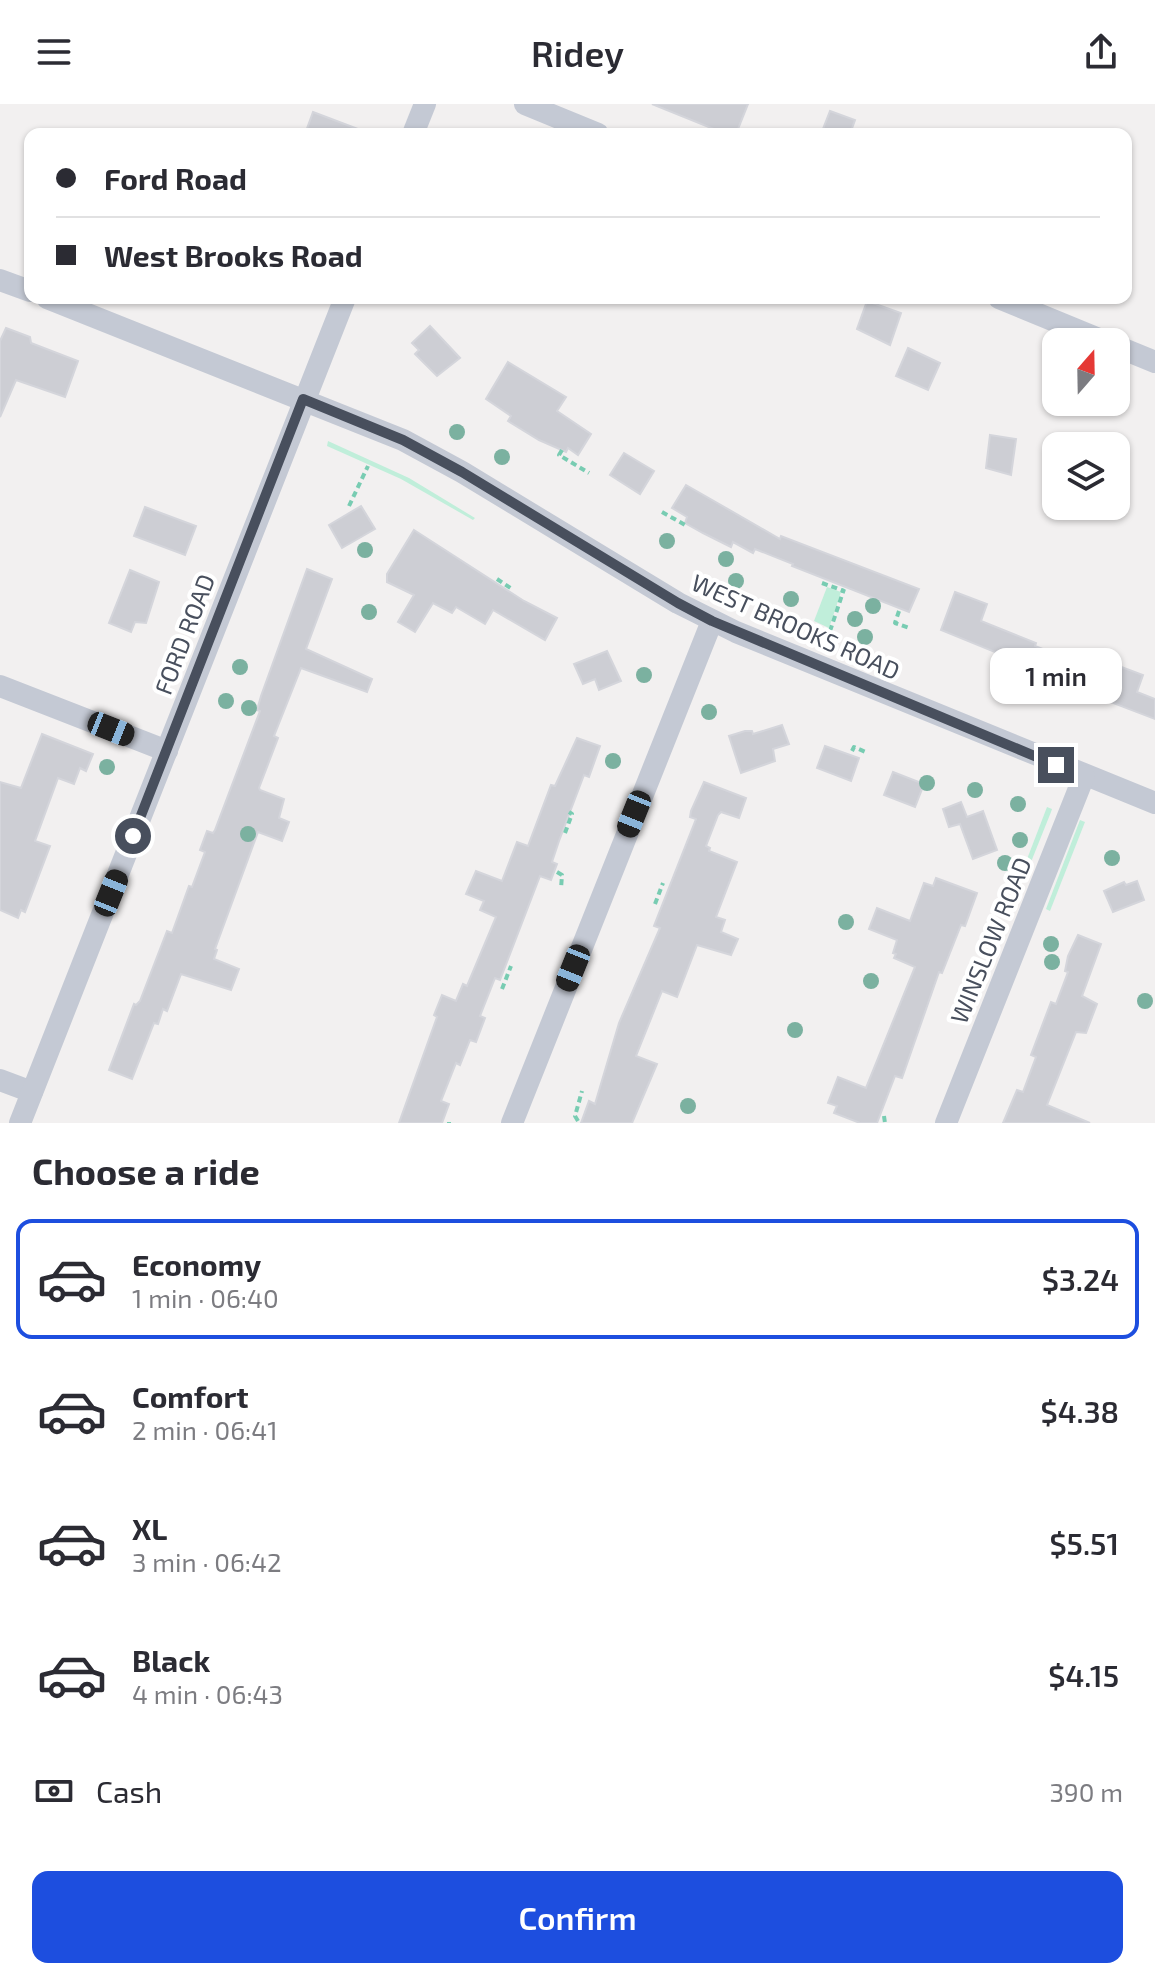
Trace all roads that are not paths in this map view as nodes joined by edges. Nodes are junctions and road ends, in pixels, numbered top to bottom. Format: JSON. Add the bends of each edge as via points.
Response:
{"nodes":[{"id":1,"x":425,"y":104,"type":"edge"},
{"id":2,"x":525,"y":104,"type":"edge"},
{"id":3,"x":415,"y":128,"type":"edge"},
{"id":4,"x":583,"y":128,"type":"edge"},
{"id":5,"x":0,"y":280,"type":"edge"},
{"id":6,"x":24,"y":289,"type":"edge"},
{"id":7,"x":62,"y":304,"type":"edge"},
{"id":8,"x":343,"y":304,"type":"edge"},
{"id":9,"x":1014,"y":304,"type":"edge"},
{"id":10,"x":1072,"y":328,"type":"edge"},
{"id":11,"x":1130,"y":352,"type":"edge"},
{"id":12,"x":1155,"y":362,"type":"edge"},
{"id":13,"x":303,"y":399,"type":"junction"},
{"id":14,"x":712,"y":621,"type":"junction"},
{"id":15,"x":0,"y":686,"type":"edge"},
{"id":16,"x":167,"y":751,"type":"junction"},
{"id":17,"x":1084,"y":776,"type":"junction"},
{"id":18,"x":1155,"y":803,"type":"edge"},
{"id":19,"x":0,"y":1080,"type":"edge"},
{"id":20,"x":32,"y":1092,"type":"junction"},
{"id":21,"x":20,"y":1123,"type":"edge"},
{"id":22,"x":512,"y":1123,"type":"edge"},
{"id":23,"x":946,"y":1123,"type":"edge"}],
"edges":[{"from":1,"to":3,"type":"street"},
{"from":2,"to":4,"type":"street"},
{"from":5,"to":6,"type":"street"},
{"from":7,"to":13,"type":"street","name":"WEST BROOKS ROAD"},
{"from":8,"to":13,"type":"street","name":"FORD ROAD"},
{"from":9,"to":10,"type":"street"},
{"from":11,"to":12,"type":"street"},
{"from":13,"to":14,"type":"street","name":"WEST BROOKS ROAD","via":[[403,440],[462,472]]},
{"from":13,"to":16,"type":"street","name":"FORD ROAD"},
{"from":14,"to":17,"type":"street","name":"WEST BROOKS ROAD"},
{"from":14,"to":22,"type":"street"},
{"from":15,"to":16,"type":"street"},
{"from":16,"to":20,"type":"street","name":"FORD ROAD"},
{"from":17,"to":18,"type":"street","name":"WEST BROOKS ROAD"},
{"from":17,"to":23,"type":"street","name":"WINSLOW ROAD"},
{"from":19,"to":20,"type":"street"},
{"from":20,"to":21,"type":"street","name":"FORD ROAD"}]}
